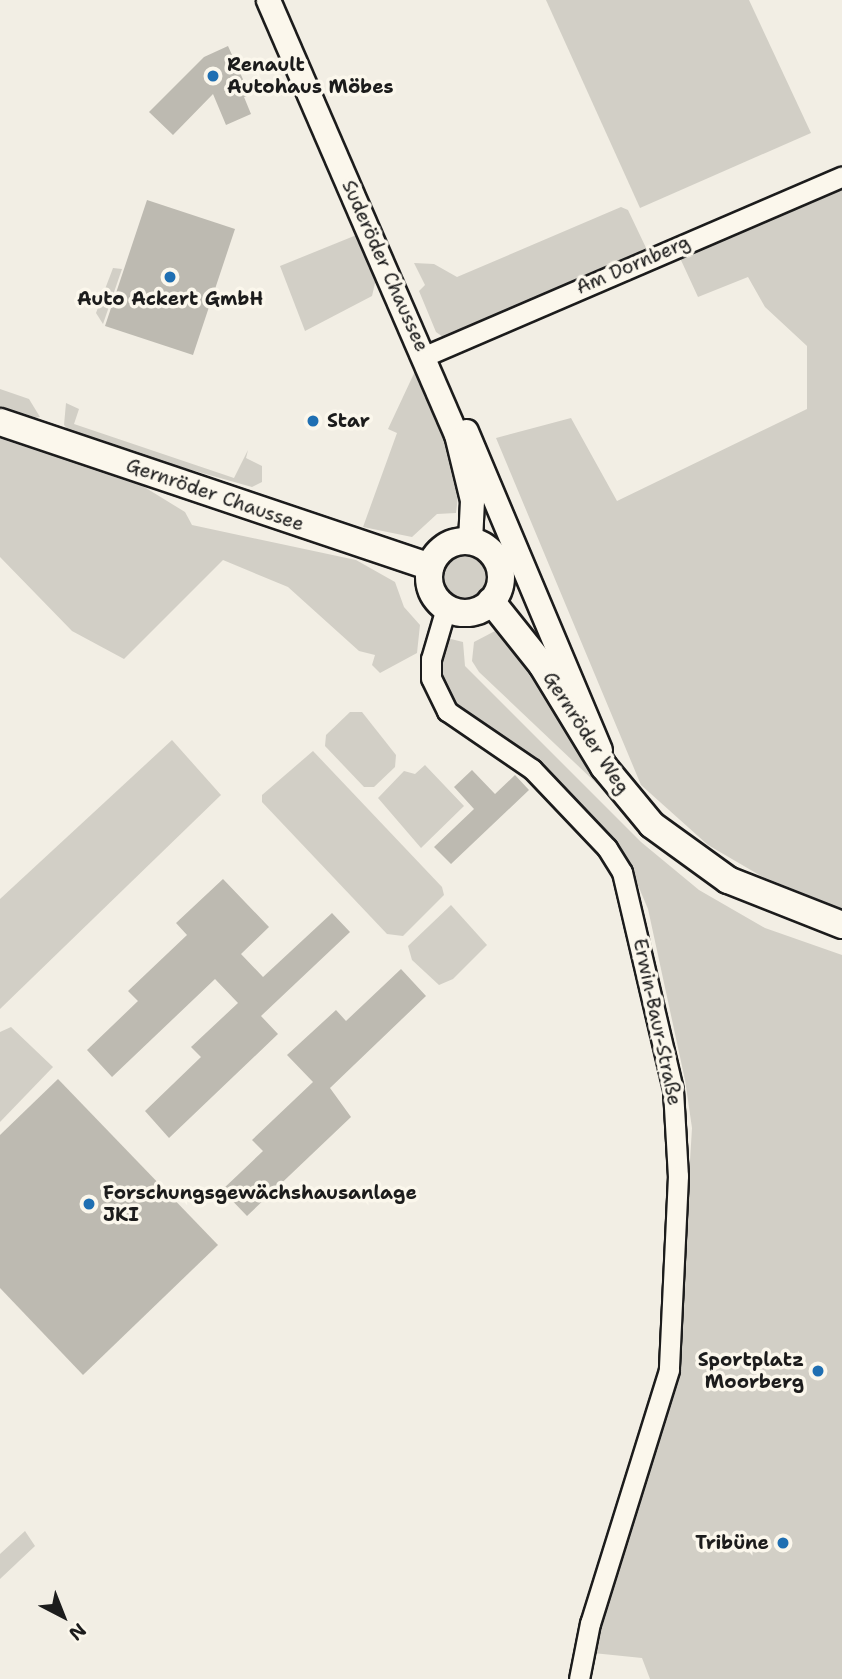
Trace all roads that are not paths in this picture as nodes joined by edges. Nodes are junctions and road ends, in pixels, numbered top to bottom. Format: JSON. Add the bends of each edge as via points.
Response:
{"nodes":[{"id":1,"x":268,"y":0,"type":"edge"},
{"id":2,"x":842,"y":176,"type":"edge"},
{"id":3,"x":425,"y":356,"type":"junction"},
{"id":4,"x":449,"y":416,"type":"junction"},
{"id":5,"x":0,"y":422,"type":"edge"},
{"id":6,"x":470,"y":541,"type":"junction"},
{"id":7,"x":430,"y":567,"type":"junction"},
{"id":8,"x":491,"y":601,"type":"junction"},
{"id":9,"x":446,"y":608,"type":"junction"},
{"id":10,"x":604,"y":767,"type":"junction"},
{"id":11,"x":842,"y":925,"type":"edge"},
{"id":12,"x":579,"y":1679,"type":"edge"}],
"edges":[{"from":1,"to":3,"type":"street","name":"Suderöder Chaussee"},
{"from":2,"to":3,"type":"street","name":"Am Dornberg"},
{"from":3,"to":4,"type":"street","name":"Suderöder Chaussee"},
{"from":4,"to":6,"type":"street","name":"Suderöder Chaussee","via":[[472,500]]},
{"from":4,"to":10,"type":"street","via":[[472,439],[482,460],[597,736]]},
{"from":5,"to":7,"type":"main road","name":"Gernröder Chaussee"},
{"from":6,"to":7,"type":"main road","via":[[447,545]]},
{"from":6,"to":8,"type":"main road","via":[[491,551],[499,567],[500,585]]},
{"from":7,"to":9,"type":"main road","via":[[432,593]]},
{"from":8,"to":9,"type":"main road","via":[[472,612]]},
{"from":8,"to":10,"type":"main road","name":"Gernröder Weg","via":[[542,665]]},
{"from":9,"to":12,"type":"street","name":"Erwin-Baur-Straße","via":[[433,640],[431,678],[447,711],[532,769],[607,848],[622,872],[673,1090],[678,1176],[668,1370],[590,1623]]},
{"from":10,"to":11,"type":"main road","name":"Gernröder Weg","via":[[636,808],[691,857],[759,895]]}]}
